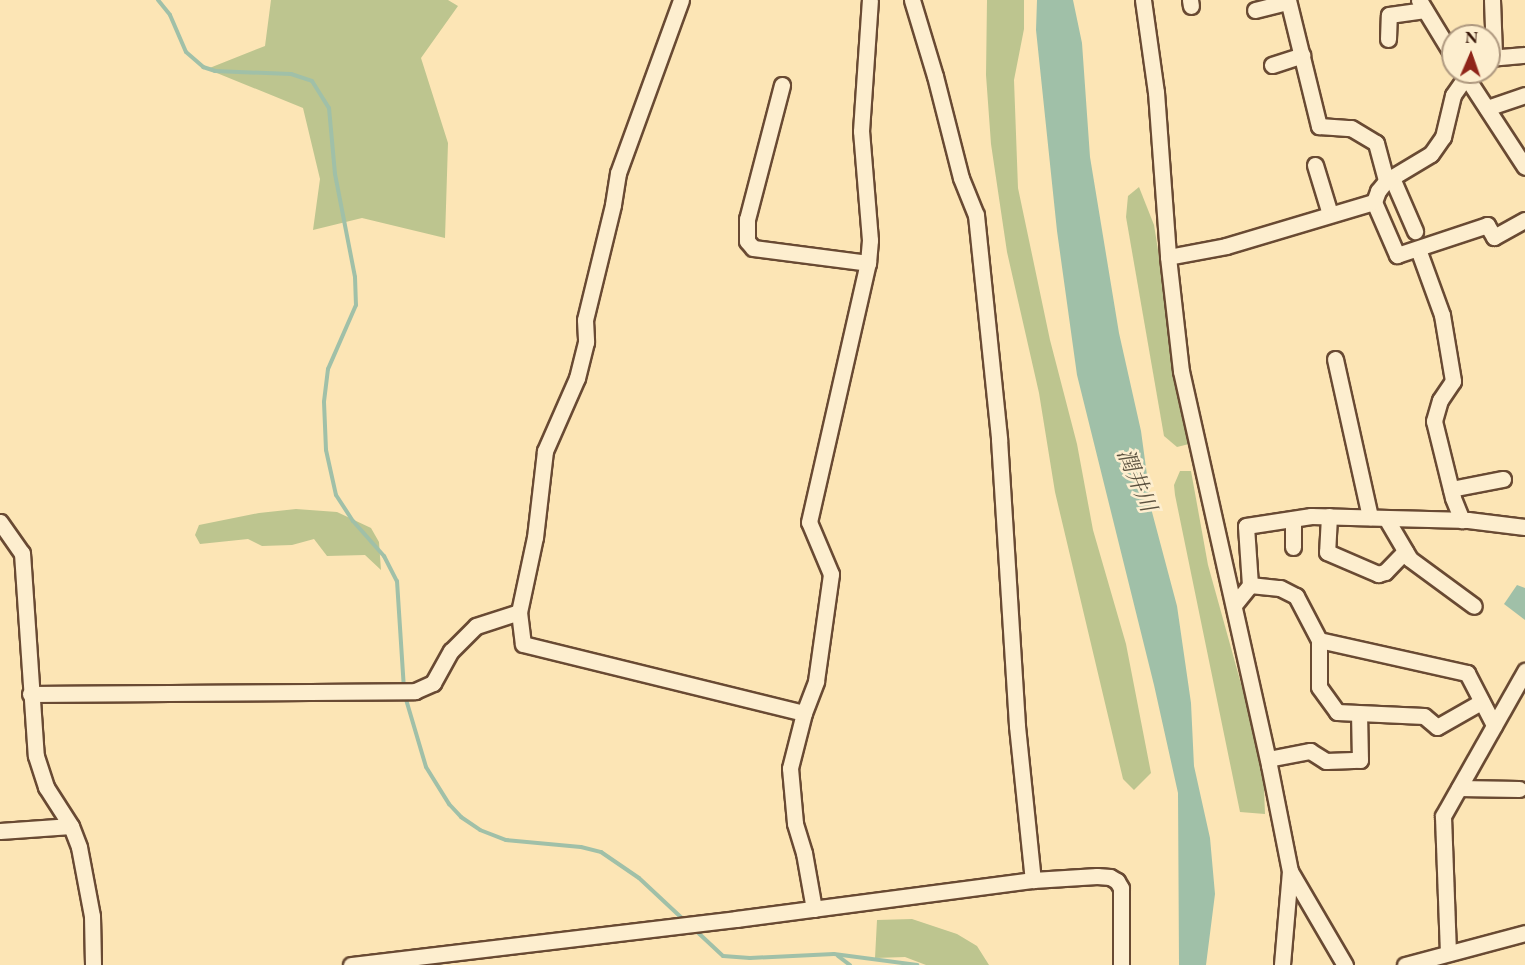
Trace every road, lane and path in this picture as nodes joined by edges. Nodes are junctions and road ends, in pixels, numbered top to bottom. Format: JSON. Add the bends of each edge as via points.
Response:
{"nodes":[{"id":1,"x":681,"y":0,"type":"edge"},
{"id":2,"x":870,"y":0,"type":"edge"},
{"id":3,"x":912,"y":0,"type":"edge"},
{"id":4,"x":1143,"y":0,"type":"edge"},
{"id":5,"x":1492,"y":0,"type":"edge"},
{"id":6,"x":1288,"y":1,"type":"edge"},
{"id":7,"x":1422,"y":5,"type":"edge"},
{"id":8,"x":1255,"y":10,"type":"dead end"},
{"id":9,"x":1492,"y":24,"type":"edge"},
{"id":10,"x":1441,"y":36,"type":"edge"},
{"id":11,"x":1388,"y":39,"type":"dead end"},
{"id":12,"x":1302,"y":55,"type":"junction"},
{"id":13,"x":1525,"y":55,"type":"edge"},
{"id":14,"x":1501,"y":56,"type":"edge"},
{"id":15,"x":1272,"y":65,"type":"dead end"},
{"id":16,"x":1460,"y":84,"type":"edge"},
{"id":17,"x":1473,"y":84,"type":"edge"},
{"id":18,"x":782,"y":85,"type":"dead end"},
{"id":19,"x":1525,"y":95,"type":"edge"},
{"id":20,"x":1487,"y":108,"type":"junction"},
{"id":21,"x":1519,"y":147,"type":"edge"},
{"id":22,"x":1315,"y":165,"type":"dead end"},
{"id":23,"x":1525,"y":167,"type":"edge"},
{"id":24,"x":1389,"y":179,"type":"junction"},
{"id":25,"x":1374,"y":202,"type":"junction"},
{"id":26,"x":1330,"y":214,"type":"junction"},
{"id":27,"x":1525,"y":220,"type":"edge"},
{"id":28,"x":1415,"y":231,"type":"dead end"},
{"id":29,"x":1418,"y":249,"type":"junction"},
{"id":30,"x":1168,"y":257,"type":"junction"},
{"id":31,"x":868,"y":263,"type":"junction"},
{"id":32,"x":1335,"y":359,"type":"dead end"},
{"id":33,"x":1503,"y":480,"type":"dead end"},
{"id":34,"x":1451,"y":489,"type":"junction"},
{"id":35,"x":1329,"y":516,"type":"junction"},
{"id":36,"x":1370,"y":517,"type":"junction"},
{"id":37,"x":1293,"y":519,"type":"junction"},
{"id":38,"x":1387,"y":520,"type":"junction"},
{"id":39,"x":1462,"y":520,"type":"junction"},
{"id":40,"x":0,"y":522,"type":"edge"},
{"id":41,"x":1525,"y":527,"type":"edge"},
{"id":42,"x":1293,"y":547,"type":"dead end"},
{"id":43,"x":1405,"y":551,"type":"junction"},
{"id":44,"x":1250,"y":585,"type":"junction"},
{"id":45,"x":1234,"y":605,"type":"junction"},
{"id":46,"x":1474,"y":606,"type":"dead end"},
{"id":47,"x":519,"y":612,"type":"junction"},
{"id":48,"x":1320,"y":640,"type":"junction"},
{"id":49,"x":1525,"y":671,"type":"edge"},
{"id":50,"x":30,"y":694,"type":"junction"},
{"id":51,"x":1481,"y":702,"type":"junction"},
{"id":52,"x":804,"y":712,"type":"junction"},
{"id":53,"x":1359,"y":714,"type":"junction"},
{"id":54,"x":1494,"y":725,"type":"junction"},
{"id":55,"x":1268,"y":759,"type":"junction"},
{"id":56,"x":1459,"y":788,"type":"junction"},
{"id":57,"x":1519,"y":789,"type":"dead end"},
{"id":58,"x":71,"y":826,"type":"junction"},
{"id":59,"x":0,"y":831,"type":"edge"},
{"id":60,"x":1290,"y":871,"type":"junction"},
{"id":61,"x":1033,"y":880,"type":"junction"},
{"id":62,"x":814,"y":909,"type":"junction"},
{"id":63,"x":1525,"y":933,"type":"edge"},
{"id":64,"x":1448,"y":952,"type":"junction"},
{"id":65,"x":93,"y":965,"type":"edge"},
{"id":66,"x":351,"y":965,"type":"edge"},
{"id":67,"x":1121,"y":965,"type":"edge"},
{"id":68,"x":1282,"y":965,"type":"edge"},
{"id":69,"x":1345,"y":965,"type":"edge"},
{"id":70,"x":1405,"y":965,"type":"edge"}],
"edges":[{"from":1,"to":47,"type":"street","via":[[618,173],[585,320],[586,342],[577,378],[545,451],[535,537]]},
{"from":2,"to":31,"type":"street","via":[[861,131],[870,240]]},
{"from":3,"to":61,"type":"street","via":[[961,178],[976,215],[999,439],[1013,680]]},
{"from":4,"to":30,"type":"street","via":[[1156,92]]},
{"from":5,"to":9,"type":"street"},
{"from":6,"to":8,"type":"street"},
{"from":6,"to":12,"type":"street"},
{"from":7,"to":10,"type":"street"},
{"from":7,"to":11,"type":"street","via":[[1389,15]]},
{"from":12,"to":15,"type":"street"},
{"from":12,"to":24,"type":"street","via":[[1319,126],[1351,128],[1376,143]]},
{"from":13,"to":14,"type":"street"},
{"from":16,"to":24,"type":"street","via":[[1453,95],[1443,138],[1431,154]]},
{"from":17,"to":20,"type":"street"},
{"from":18,"to":31,"type":"street","via":[[747,219],[747,241],[753,248]]},
{"from":19,"to":20,"type":"street"},
{"from":20,"to":21,"type":"street"},
{"from":21,"to":23,"type":"street"},
{"from":22,"to":26,"type":"street"},
{"from":24,"to":25,"type":"street","via":[[1377,191]]},
{"from":24,"to":28,"type":"street"},
{"from":25,"to":26,"type":"street"},
{"from":25,"to":29,"type":"street","via":[[1396,255]]},
{"from":26,"to":30,"type":"street","via":[[1226,246]]},
{"from":27,"to":29,"type":"street","via":[[1494,237],[1487,225]]},
{"from":29,"to":34,"type":"street","via":[[1443,315],[1453,381],[1440,400],[1434,421]]},
{"from":30,"to":45,"type":"street","via":[[1180,371]]},
{"from":31,"to":52,"type":"street","via":[[809,522],[831,574],[816,681]]},
{"from":32,"to":36,"type":"street"},
{"from":33,"to":34,"type":"street"},
{"from":34,"to":39,"type":"street"},
{"from":35,"to":36,"type":"street"},
{"from":35,"to":37,"type":"street"},
{"from":35,"to":43,"type":"street","via":[[1327,552],[1378,574],[1385,573]]},
{"from":36,"to":38,"type":"street"},
{"from":37,"to":42,"type":"street"},
{"from":37,"to":44,"type":"street","via":[[1246,526]]},
{"from":38,"to":39,"type":"street"},
{"from":38,"to":43,"type":"street"},
{"from":39,"to":41,"type":"street"},
{"from":40,"to":50,"type":"street","via":[[22,553]]},
{"from":43,"to":46,"type":"street","via":[[1410,559]]},
{"from":44,"to":45,"type":"street"},
{"from":44,"to":48,"type":"street","via":[[1280,588],[1296,596]]},
{"from":45,"to":55,"type":"street"},
{"from":47,"to":50,"type":"street","via":[[476,626],[451,651],[433,683],[415,691]]},
{"from":47,"to":52,"type":"street","via":[[523,644]]},
{"from":48,"to":51,"type":"street","via":[[1467,673]]},
{"from":48,"to":53,"type":"street","via":[[1319,687],[1337,712]]},
{"from":49,"to":54,"type":"street"},
{"from":50,"to":58,"type":"street","via":[[39,766],[46,787]]},
{"from":51,"to":53,"type":"street","via":[[1437,726],[1424,716]]},
{"from":51,"to":54,"type":"street"},
{"from":52,"to":62,"type":"street","via":[[790,780]]},
{"from":53,"to":55,"type":"street","via":[[1360,760],[1326,761],[1310,751]]},
{"from":54,"to":56,"type":"street"},
{"from":55,"to":60,"type":"street"},
{"from":56,"to":57,"type":"street"},
{"from":56,"to":64,"type":"street","via":[[1443,816]]},
{"from":58,"to":59,"type":"street"},
{"from":58,"to":65,"type":"street","via":[[79,847],[92,916]]},
{"from":60,"to":68,"type":"street"},
{"from":60,"to":69,"type":"street"},
{"from":61,"to":62,"type":"street"},
{"from":61,"to":67,"type":"street","via":[[1097,876],[1117,881],[1121,888]]},
{"from":62,"to":66,"type":"street"},
{"from":63,"to":64,"type":"street"},
{"from":64,"to":70,"type":"street"}]}
